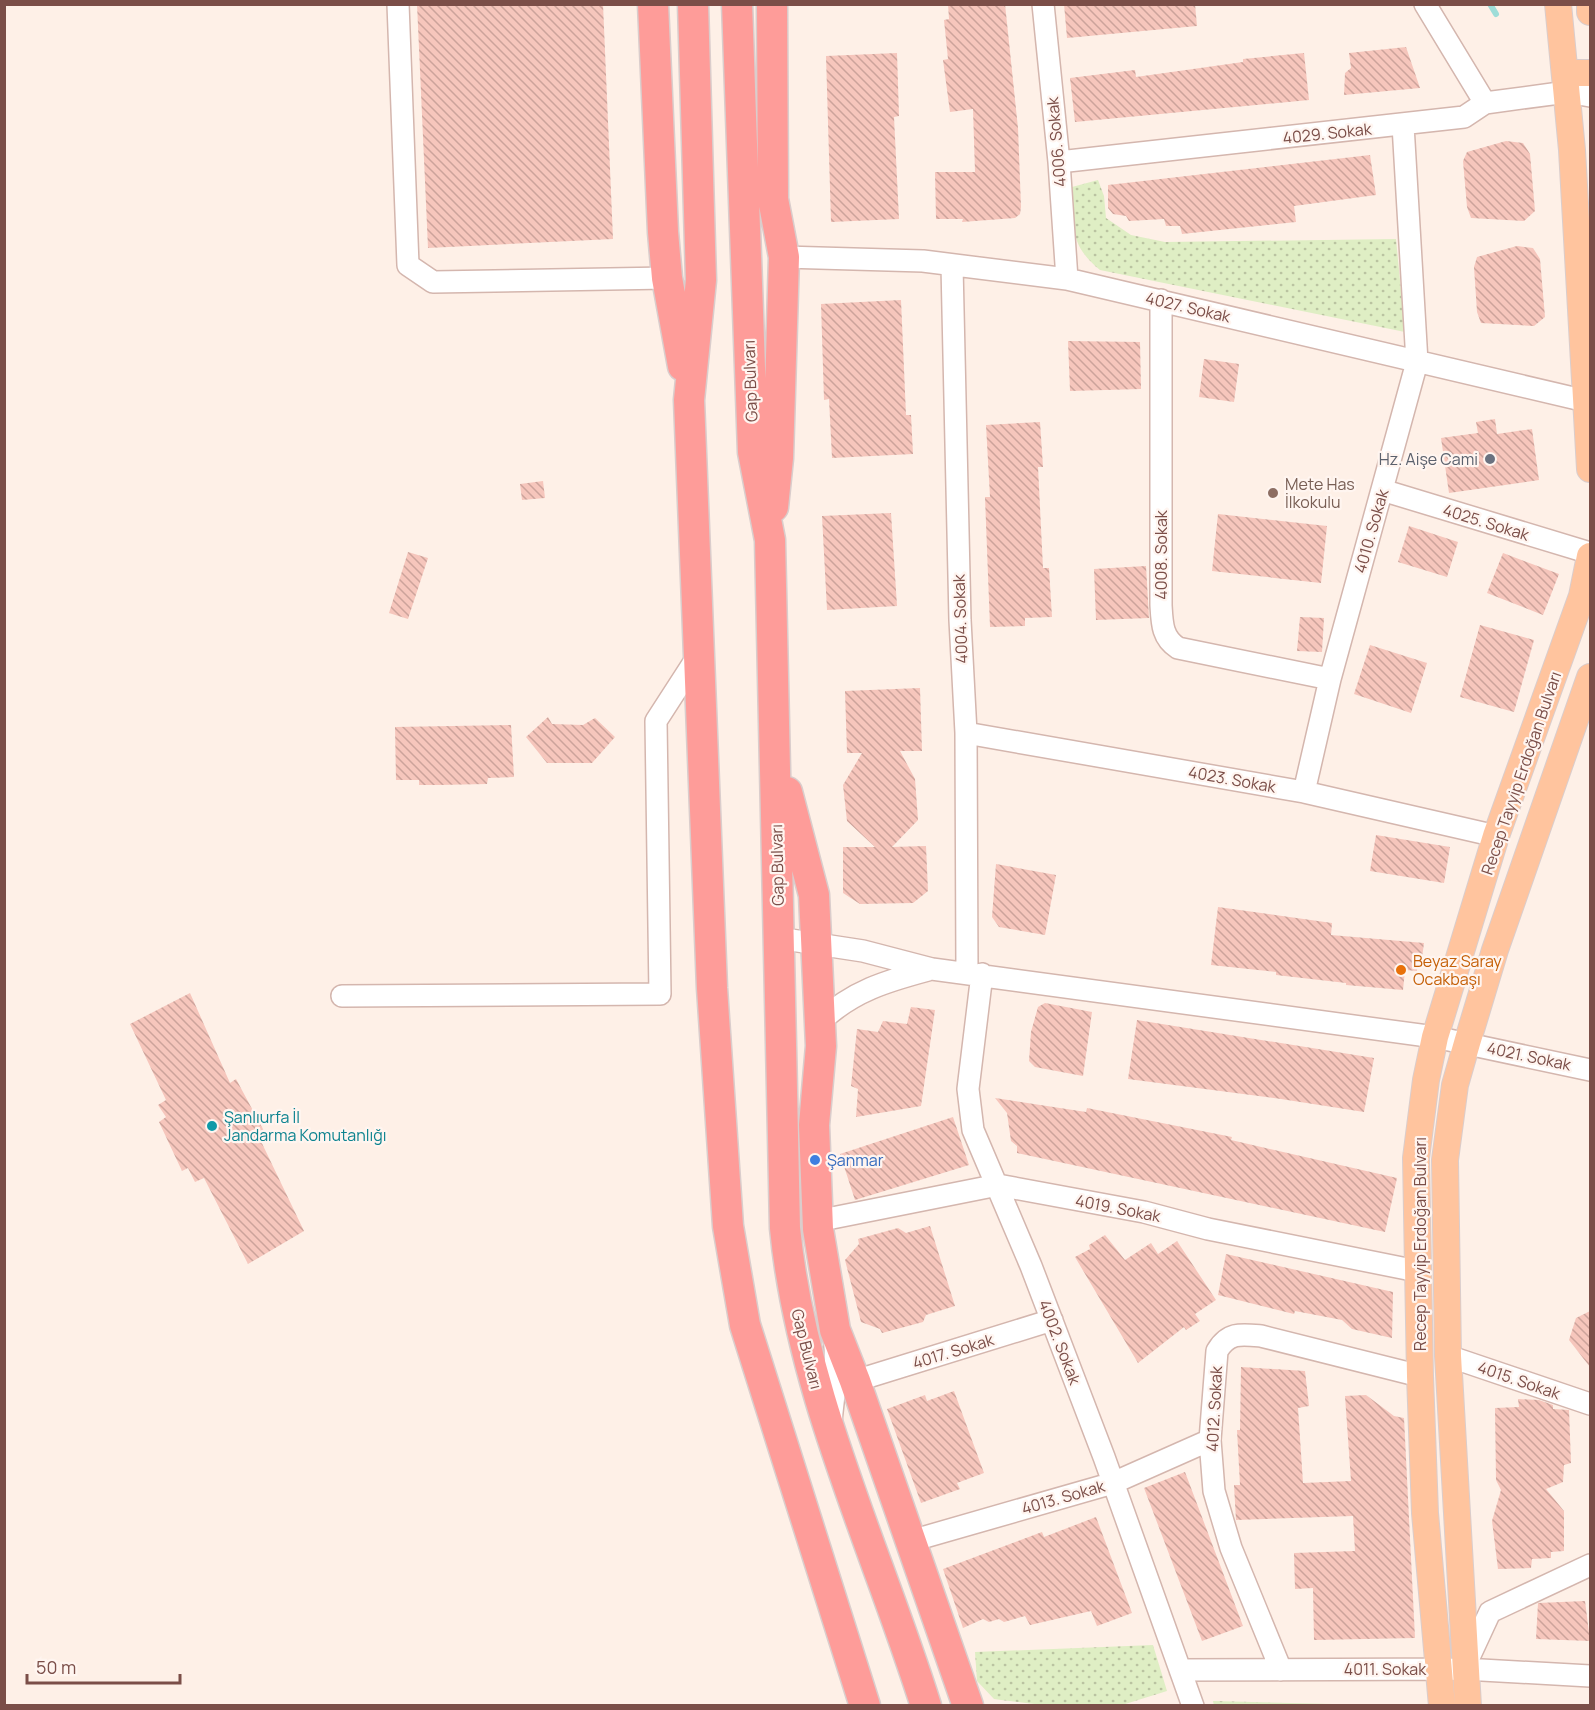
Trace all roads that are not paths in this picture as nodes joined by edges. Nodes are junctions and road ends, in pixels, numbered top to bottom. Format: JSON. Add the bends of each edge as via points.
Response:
{"nodes":[{"id":1,"x":398,"y":4,"type":"edge"},
{"id":2,"x":653,"y":4,"type":"edge"},
{"id":3,"x":693,"y":4,"type":"edge"},
{"id":4,"x":737,"y":4,"type":"edge"},
{"id":5,"x":772,"y":4,"type":"edge"},
{"id":6,"x":1043,"y":4,"type":"edge"},
{"id":7,"x":1425,"y":4,"type":"edge"},
{"id":8,"x":1558,"y":4,"type":"edge"},
{"id":9,"x":1590,"y":4,"type":"edge"},
{"id":10,"x":1590,"y":12,"type":"edge"},
{"id":11,"x":1590,"y":73,"type":"edge"},
{"id":12,"x":1574,"y":87,"type":"edge"},
{"id":13,"x":1485,"y":104,"type":"junction"},
{"id":14,"x":1403,"y":125,"type":"junction"},
{"id":15,"x":1059,"y":162,"type":"junction"},
{"id":16,"x":784,"y":257,"type":"junction"},
{"id":17,"x":952,"y":266,"type":"junction"},
{"id":18,"x":667,"y":278,"type":"junction"},
{"id":19,"x":1067,"y":279,"type":"junction"},
{"id":20,"x":1161,"y":300,"type":"junction"},
{"id":21,"x":1417,"y":362,"type":"junction"},
{"id":22,"x":689,"y":400,"type":"junction"},
{"id":23,"x":1586,"y":401,"type":"junction"},
{"id":24,"x":1590,"y":469,"type":"edge"},
{"id":25,"x":1382,"y":490,"type":"junction"},
{"id":26,"x":770,"y":540,"type":"junction"},
{"id":27,"x":1590,"y":555,"type":"edge"},
{"id":28,"x":698,"y":656,"type":"junction"},
{"id":29,"x":1590,"y":677,"type":"edge"},
{"id":30,"x":1330,"y":679,"type":"junction"},
{"id":31,"x":966,"y":732,"type":"junction"},
{"id":32,"x":775,"y":747,"type":"junction"},
{"id":33,"x":1304,"y":792,"type":"junction"},
{"id":34,"x":1496,"y":836,"type":"junction"},
{"id":35,"x":778,"y":938,"type":"junction"},
{"id":36,"x":816,"y":944,"type":"junction"},
{"id":37,"x":932,"y":969,"type":"junction"},
{"id":38,"x":975,"y":973,"type":"junction"},
{"id":39,"x":342,"y":996,"type":"dead end"},
{"id":40,"x":820,"y":1022,"type":"junction"},
{"id":41,"x":1435,"y":1037,"type":"junction"},
{"id":42,"x":1467,"y":1043,"type":"junction"},
{"id":43,"x":1590,"y":1070,"type":"edge"},
{"id":44,"x":998,"y":1185,"type":"junction"},
{"id":45,"x":817,"y":1221,"type":"junction"},
{"id":46,"x":1417,"y":1271,"type":"junction"},
{"id":47,"x":1052,"y":1320,"type":"junction"},
{"id":48,"x":835,"y":1330,"type":"junction"},
{"id":49,"x":1448,"y":1356,"type":"junction"},
{"id":50,"x":1420,"y":1376,"type":"junction"},
{"id":51,"x":855,"y":1381,"type":"junction"},
{"id":52,"x":1590,"y":1404,"type":"edge"},
{"id":53,"x":830,"y":1428,"type":"junction"},
{"id":54,"x":1210,"y":1440,"type":"junction"},
{"id":55,"x":1113,"y":1483,"type":"junction"},
{"id":56,"x":910,"y":1541,"type":"junction"},
{"id":57,"x":1590,"y":1565,"type":"edge"},
{"id":58,"x":1438,"y":1669,"type":"junction"},
{"id":59,"x":1464,"y":1669,"type":"junction"},
{"id":60,"x":1180,"y":1670,"type":"junction"},
{"id":61,"x":1281,"y":1670,"type":"junction"},
{"id":62,"x":1590,"y":1676,"type":"edge"},
{"id":63,"x":865,"y":1706,"type":"edge"},
{"id":64,"x":926,"y":1706,"type":"edge"},
{"id":65,"x":968,"y":1706,"type":"edge"},
{"id":66,"x":1193,"y":1706,"type":"edge"},
{"id":67,"x":1442,"y":1706,"type":"edge"},
{"id":68,"x":1468,"y":1706,"type":"edge"}],
"edges":[{"from":1,"to":18,"type":"street","via":[[408,265],[433,282]]},
{"from":2,"to":18,"type":"highway"},
{"from":3,"to":22,"type":"highway","via":[[701,280]]},
{"from":4,"to":26,"type":"highway","name":"Gap Bulvarı","via":[[753,452]]},
{"from":5,"to":16,"type":"highway","via":[[773,199]]},
{"from":6,"to":15,"type":"street","name":"4006. Sokak"},
{"from":7,"to":13,"type":"street"},
{"from":8,"to":12,"type":"main road"},
{"from":9,"to":10,"type":"main road"},
{"from":11,"to":12,"type":"main road"},
{"from":12,"to":13,"type":"street","name":"4029. Sokak"},
{"from":12,"to":23,"type":"main road"},
{"from":13,"to":14,"type":"street","name":"4029. Sokak","via":[[1464,117]]},
{"from":14,"to":15,"type":"street","name":"4029. Sokak"},
{"from":14,"to":21,"type":"street","name":"4010. Sokak"},
{"from":15,"to":19,"type":"street","name":"4006. Sokak"},
{"from":16,"to":17,"type":"street","name":"4027. Sokak","via":[[923,261]]},
{"from":16,"to":26,"type":"highway","via":[[778,458]]},
{"from":17,"to":19,"type":"street","name":"4027. Sokak"},
{"from":17,"to":31,"type":"street","name":"4004. Sokak"},
{"from":18,"to":22,"type":"highway"},
{"from":19,"to":20,"type":"street","name":"4027. Sokak"},
{"from":20,"to":21,"type":"street","name":"4027. Sokak"},
{"from":20,"to":30,"type":"street","name":"4008. Sokak","via":[[1161,605],[1162,627],[1168,641],[1178,648]]},
{"from":21,"to":23,"type":"street","name":"4027. Sokak"},
{"from":21,"to":25,"type":"street","name":"4010. Sokak"},
{"from":22,"to":28,"type":"highway"},
{"from":23,"to":24,"type":"main road"},
{"from":25,"to":27,"type":"street","name":"4025. Sokak"},
{"from":25,"to":30,"type":"street","name":"4010. Sokak"},
{"from":26,"to":32,"type":"highway","name":"Gap Bulvarı"},
{"from":27,"to":34,"type":"main road","name":"Recep Tayyip Erdoğan Bulvarı","via":[[1582,596]]},
{"from":28,"to":39,"type":"street","via":[[656,721],[660,994]]},
{"from":28,"to":63,"type":"highway","via":[[712,988],[728,1226],[745,1325]]},
{"from":29,"to":42,"type":"main road","name":"Recep Tayyip Erdoğan Bulvarı","via":[[1495,950]]},
{"from":30,"to":33,"type":"street","name":"4010. Sokak"},
{"from":31,"to":33,"type":"street","name":"4023. Sokak"},
{"from":31,"to":38,"type":"street","name":"4004. Sokak"},
{"from":32,"to":35,"type":"highway","name":"Gap Bulvarı"},
{"from":32,"to":36,"type":"highway","via":[[814,895]]},
{"from":33,"to":34,"type":"street","name":"4023. Sokak"},
{"from":34,"to":41,"type":"main road","name":"Recep Tayyip Erdoğan Bulvarı"},
{"from":35,"to":36,"type":"street"},
{"from":35,"to":53,"type":"highway","name":"Gap Bulvarı","via":[[789,1275],[804,1349]]},
{"from":36,"to":37,"type":"street","via":[[863,951]]},
{"from":36,"to":40,"type":"highway"},
{"from":37,"to":38,"type":"street","name":"4021. Sokak"},
{"from":37,"to":40,"type":"street","via":[[878,983],[857,993]]},
{"from":38,"to":41,"type":"street","name":"4021. Sokak"},
{"from":38,"to":44,"type":"street","name":"4002. Sokak","via":[[968,1089],[973,1130]]},
{"from":40,"to":45,"type":"highway","via":[[813,1125]]},
{"from":41,"to":42,"type":"street","name":"4021. Sokak"},
{"from":41,"to":46,"type":"main road","name":"Recep Tayyip Erdoğan Bulvarı","via":[[1416,1158]]},
{"from":42,"to":43,"type":"street","name":"4021. Sokak"},
{"from":42,"to":49,"type":"main road","name":"Recep Tayyip Erdoğan Bulvarı","via":[[1455,1085],[1445,1160]]},
{"from":44,"to":45,"type":"street","name":"4019. Sokak"},
{"from":44,"to":46,"type":"street","name":"4019. Sokak"},
{"from":44,"to":47,"type":"street","name":"4002. Sokak"},
{"from":45,"to":48,"type":"highway"},
{"from":46,"to":50,"type":"main road","name":"Recep Tayyip Erdoğan Bulvarı"},
{"from":47,"to":51,"type":"street","name":"4017. Sokak"},
{"from":47,"to":55,"type":"street","name":"4002. Sokak"},
{"from":48,"to":51,"type":"highway"},
{"from":48,"to":53,"type":"street","via":[[836,1377]]},
{"from":49,"to":52,"type":"street","name":"4015. Sokak"},
{"from":49,"to":59,"type":"main road","name":"Recep Tayyip Erdoğan Bulvarı"},
{"from":50,"to":54,"type":"street","name":"4012. Sokak","via":[[1261,1336],[1235,1334],[1224,1340],[1217,1351]]},
{"from":50,"to":58,"type":"main road","name":"Recep Tayyip Erdoğan Bulvarı","via":[[1425,1513]]},
{"from":51,"to":56,"type":"highway"},
{"from":53,"to":64,"type":"highway","name":"Gap Bulvarı"},
{"from":54,"to":55,"type":"street","name":"4013. Sokak"},
{"from":54,"to":61,"type":"street","name":"4012. Sokak","via":[[1214,1491],[1231,1548]]},
{"from":55,"to":56,"type":"street","name":"4013. Sokak"},
{"from":55,"to":60,"type":"street","name":"4002. Sokak"},
{"from":56,"to":65,"type":"highway"},
{"from":57,"to":59,"type":"street","via":[[1490,1612]]},
{"from":58,"to":59,"type":"street","name":"4011. Sokak"},
{"from":58,"to":61,"type":"street","name":"4011. Sokak"},
{"from":58,"to":67,"type":"main road","name":"Recep Tayyip Erdoğan Bulvarı"},
{"from":59,"to":62,"type":"street","name":"4011. Sokak"},
{"from":59,"to":68,"type":"main road","name":"Recep Tayyip Erdoğan Bulvarı"},
{"from":60,"to":61,"type":"street","name":"4011. Sokak"},
{"from":60,"to":66,"type":"street","name":"4002. Sokak"}]}
